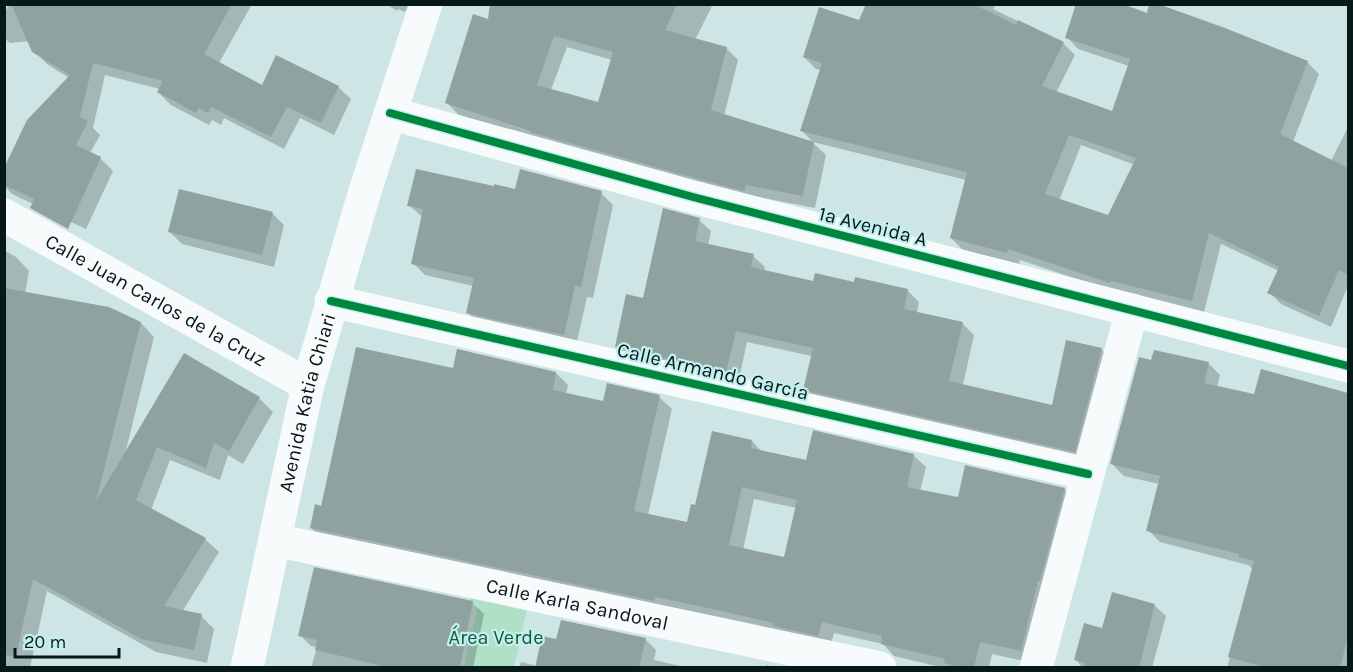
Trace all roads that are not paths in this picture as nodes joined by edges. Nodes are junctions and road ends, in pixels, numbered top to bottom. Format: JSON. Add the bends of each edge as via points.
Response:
{"nodes":[{"id":1,"x":426,"y":4,"type":"edge"},
{"id":2,"x":390,"y":113,"type":"junction"},
{"id":3,"x":4,"y":215,"type":"edge"},
{"id":4,"x":331,"y":301,"type":"junction"},
{"id":5,"x":1132,"y":310,"type":"junction"},
{"id":6,"x":1348,"y":366,"type":"edge"},
{"id":7,"x":308,"y":385,"type":"junction"},
{"id":8,"x":1088,"y":474,"type":"junction"},
{"id":9,"x":275,"y":540,"type":"junction"},
{"id":10,"x":247,"y":668,"type":"edge"},
{"id":11,"x":880,"y":668,"type":"edge"},
{"id":12,"x":1036,"y":668,"type":"edge"}],
"edges":[{"from":1,"to":2,"type":"street","name":"Avenida Katia Chiari"},
{"from":2,"to":4,"type":"street","name":"Avenida Katia Chiari"},
{"from":2,"to":5,"type":"street","name":"1a Avenida A"},
{"from":3,"to":7,"type":"street","name":"Calle Juan Carlos de la Cruz"},
{"from":4,"to":7,"type":"street","name":"Avenida Katia Chiari"},
{"from":4,"to":8,"type":"street","name":"Calle Armando García"},
{"from":5,"to":6,"type":"street","name":"1a Avenida A"},
{"from":5,"to":8,"type":"street"},
{"from":7,"to":9,"type":"street","name":"Avenida Katia Chiari"},
{"from":8,"to":12,"type":"street"},
{"from":9,"to":10,"type":"street","name":"Avenida Katia Chiari"},
{"from":9,"to":11,"type":"street","name":"Calle Karla Sandoval"}]}
